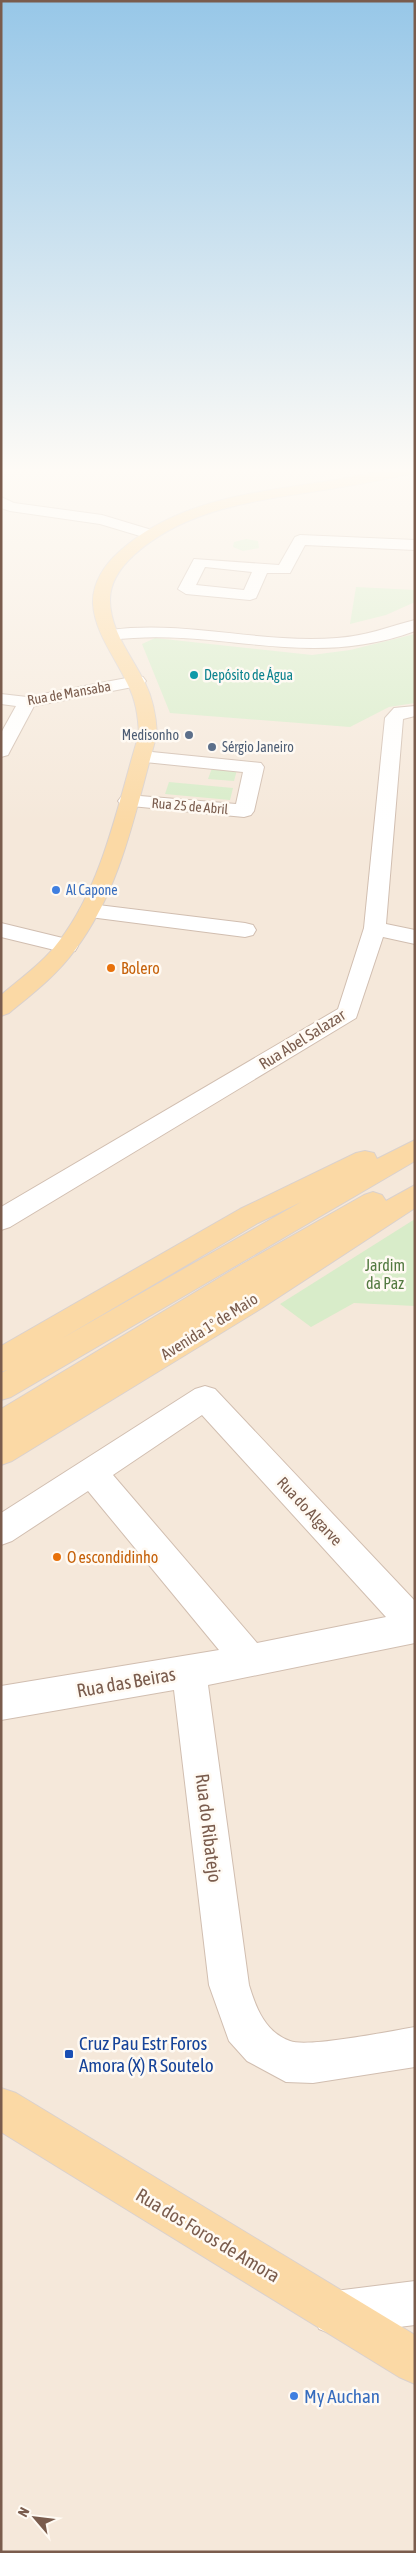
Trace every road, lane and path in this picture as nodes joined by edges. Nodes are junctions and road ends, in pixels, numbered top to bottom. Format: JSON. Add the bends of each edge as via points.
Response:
{"nodes":[{"id":1,"x":103,"y":586,"type":"edge"},
{"id":2,"x":415,"y":625,"type":"edge"},
{"id":3,"x":111,"y":635,"type":"junction"},
{"id":4,"x":137,"y":681,"type":"junction"},
{"id":5,"x":1,"y":699,"type":"edge"},
{"id":6,"x":27,"y":702,"type":"junction"},
{"id":7,"x":404,"y":714,"type":"edge"},
{"id":8,"x":1,"y":751,"type":"edge"},
{"id":9,"x":142,"y":757,"type":"junction"},
{"id":10,"x":128,"y":801,"type":"junction"},
{"id":11,"x":90,"y":912,"type":"junction"},
{"id":12,"x":375,"y":928,"type":"junction"},
{"id":13,"x":1,"y":930,"type":"edge"},
{"id":14,"x":245,"y":930,"type":"dead end"},
{"id":15,"x":415,"y":937,"type":"edge"},
{"id":16,"x":67,"y":946,"type":"junction"},
{"id":17,"x":1,"y":1008,"type":"edge"},
{"id":18,"x":415,"y":1138,"type":"edge"},
{"id":19,"x":415,"y":1149,"type":"edge"},
{"id":20,"x":415,"y":1178,"type":"edge"},
{"id":21,"x":415,"y":1196,"type":"edge"},
{"id":22,"x":1,"y":1220,"type":"edge"},
{"id":23,"x":1,"y":1360,"type":"edge"},
{"id":24,"x":1,"y":1388,"type":"edge"},
{"id":25,"x":1,"y":1425,"type":"edge"},
{"id":26,"x":1,"y":1452,"type":"edge"},
{"id":27,"x":91,"y":1472,"type":"junction"},
{"id":28,"x":1,"y":1531,"type":"edge"},
{"id":29,"x":415,"y":1626,"type":"edge"},
{"id":30,"x":250,"y":1661,"type":"junction"},
{"id":31,"x":189,"y":1671,"type":"junction"},
{"id":32,"x":1,"y":1703,"type":"edge"},
{"id":33,"x":415,"y":2047,"type":"edge"},
{"id":34,"x":1,"y":2108,"type":"edge"},
{"id":35,"x":415,"y":2303,"type":"edge"},
{"id":36,"x":335,"y":2313,"type":"junction"},
{"id":37,"x":415,"y":2362,"type":"edge"}],
"edges":[{"from":1,"to":3,"type":"main road","name":"Rua 25 de Abril","via":[[102,606]]},
{"from":2,"to":3,"type":"street","via":[[355,641],[326,644],[289,644],[157,631]]},
{"from":3,"to":4,"type":"main road","name":"Rua 25 de Abril"},
{"from":4,"to":6,"type":"street","name":"Rua de Mansaba"},
{"from":4,"to":9,"type":"main road","name":"Rua 25 de Abril","via":[[149,716]]},
{"from":5,"to":6,"type":"street","name":"Rua de Mansaba"},
{"from":6,"to":8,"type":"street"},
{"from":7,"to":12,"type":"street","name":"Rua Abel Salazar"},
{"from":9,"to":10,"type":"main road","name":"Rua 25 de Abril"},
{"from":9,"to":10,"type":"street","name":"Rua 25 de Abril","via":[[254,768],[244,811]]},
{"from":10,"to":11,"type":"main road","name":"Rua 25 de Abril","via":[[112,856]]},
{"from":11,"to":14,"type":"street"},
{"from":11,"to":16,"type":"main road","name":"Rua 25 de Abril"},
{"from":12,"to":15,"type":"street"},
{"from":12,"to":22,"type":"street","name":"Rua Abel Salazar","via":[[348,1013]]},
{"from":13,"to":16,"type":"street"},
{"from":16,"to":17,"type":"main road","name":"Rua 25 de Abril"},
{"from":18,"to":23,"type":"main road","via":[[284,1198]]},
{"from":19,"to":24,"type":"main road"},
{"from":20,"to":25,"type":"main road","via":[[249,1274]]},
{"from":21,"to":26,"type":"main road","name":"Avenida 1º de Maio","via":[[252,1300]]},
{"from":27,"to":28,"type":"street"},
{"from":27,"to":29,"type":"street","name":"Rua do Algarve","via":[[204,1398]]},
{"from":27,"to":30,"type":"street"},
{"from":29,"to":30,"type":"street","name":"Rua das Beiras"},
{"from":30,"to":31,"type":"street","name":"Rua das Beiras"},
{"from":31,"to":32,"type":"street","name":"Rua das Beiras"},
{"from":31,"to":33,"type":"street","name":"Rua do Ribatejo","via":[[229,1985],[242,2027],[261,2047],[286,2062],[313,2062]]},
{"from":34,"to":36,"type":"main road","name":"Rua dos Foros de Amora"},
{"from":35,"to":36,"type":"street"},
{"from":36,"to":37,"type":"main road","name":"Rua dos Foros de Amora"}]}
